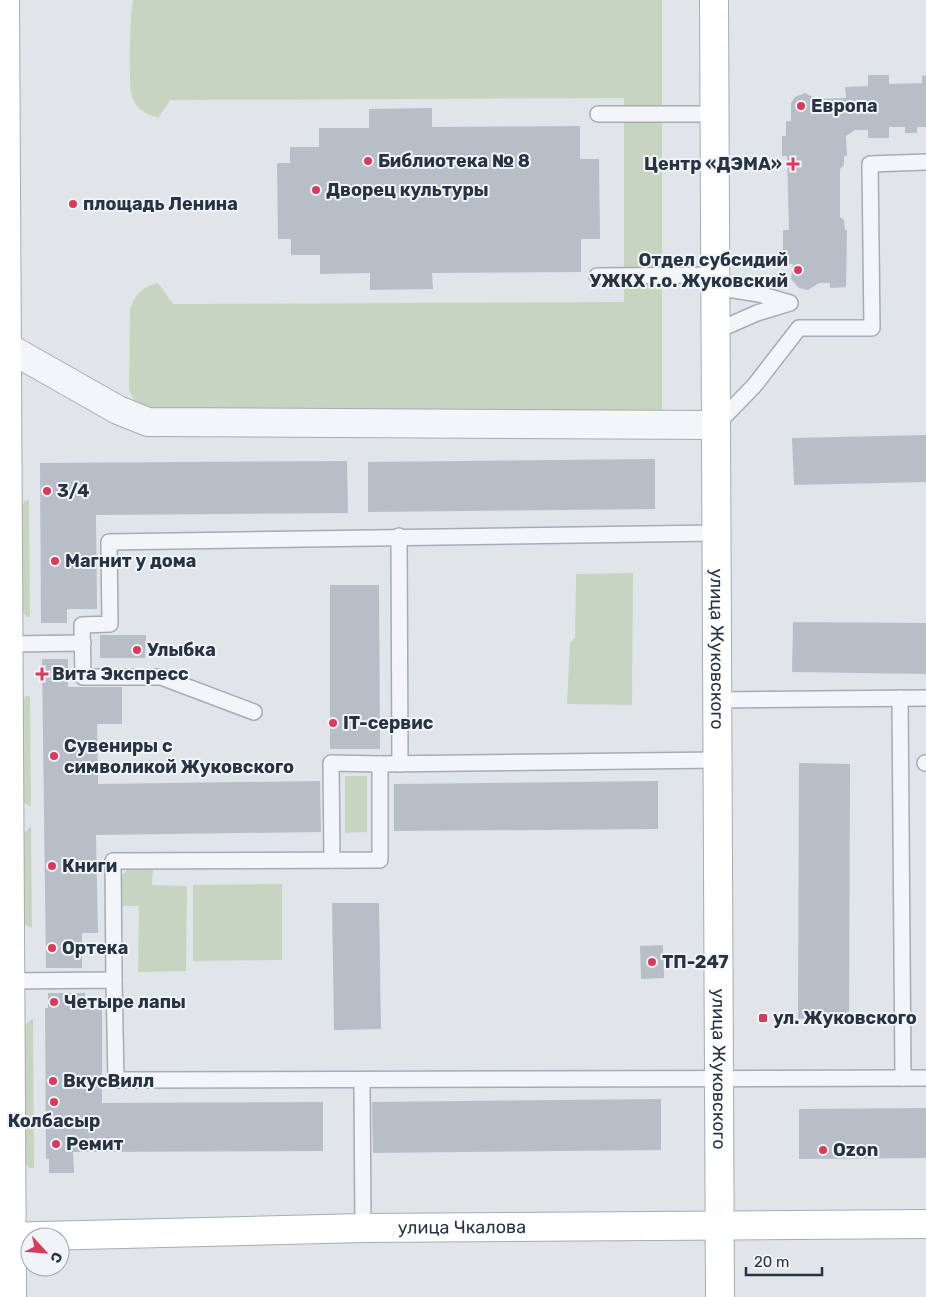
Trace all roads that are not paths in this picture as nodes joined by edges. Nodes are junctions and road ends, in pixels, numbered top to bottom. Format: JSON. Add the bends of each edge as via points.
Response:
{"nodes":[{"id":1,"x":5,"y":0,"type":"edge"},
{"id":2,"x":714,"y":0,"type":"edge"},
{"id":3,"x":3,"y":64,"type":"edge"},
{"id":4,"x":598,"y":114,"type":"dead end"},
{"id":5,"x":715,"y":114,"type":"junction"},
{"id":6,"x":926,"y":162,"type":"edge"},
{"id":7,"x":597,"y":276,"type":"dead end"},
{"id":8,"x":716,"y":281,"type":"junction"},
{"id":9,"x":716,"y":332,"type":"junction"},
{"id":10,"x":3,"y":345,"type":"edge"},
{"id":11,"x":716,"y":425,"type":"junction"},
{"id":12,"x":716,"y":533,"type":"junction"},
{"id":13,"x":400,"y":536,"type":"junction"},
{"id":14,"x":82,"y":643,"type":"junction"},
{"id":15,"x":8,"y":644,"type":"junction"},
{"id":16,"x":900,"y":698,"type":"junction"},
{"id":17,"x":926,"y":698,"type":"edge"},
{"id":18,"x":717,"y":700,"type":"junction"},
{"id":19,"x":254,"y":712,"type":"dead end"},
{"id":20,"x":4,"y":753,"type":"edge"},
{"id":21,"x":718,"y":760,"type":"junction"},
{"id":22,"x":380,"y":764,"type":"junction"},
{"id":23,"x":400,"y":764,"type":"junction"},
{"id":24,"x":332,"y":860,"type":"junction"},
{"id":25,"x":114,"y":980,"type":"junction"},
{"id":26,"x":9,"y":981,"type":"junction"},
{"id":27,"x":719,"y":1078,"type":"junction"},
{"id":28,"x":903,"y":1078,"type":"junction"},
{"id":29,"x":926,"y":1078,"type":"edge"},
{"id":30,"x":362,"y":1080,"type":"junction"},
{"id":31,"x":926,"y":1224,"type":"edge"},
{"id":32,"x":720,"y":1226,"type":"junction"},
{"id":33,"x":363,"y":1228,"type":"junction"},
{"id":34,"x":5,"y":1237,"type":"edge"},
{"id":35,"x":12,"y":1297,"type":"edge"},
{"id":36,"x":720,"y":1297,"type":"edge"}],
"edges":[{"from":1,"to":3,"type":"main road"},
{"from":2,"to":5,"type":"main road","name":"улица Жуковского"},
{"from":3,"to":10,"type":"main road"},
{"from":4,"to":5,"type":"lane"},
{"from":5,"to":8,"type":"main road","name":"улица Жуковского"},
{"from":6,"to":11,"type":"lane","via":[[870,164],[872,328],[799,328],[754,386]]},
{"from":7,"to":8,"type":"lane"},
{"from":8,"to":9,"type":"main road","name":"улица Жуковского"},
{"from":8,"to":9,"type":"lane","via":[[790,303]]},
{"from":9,"to":11,"type":"main road","name":"улица Жуковского"},
{"from":10,"to":11,"type":"street","via":[[118,410],[148,422]]},
{"from":10,"to":15,"type":"main road"},
{"from":11,"to":12,"type":"main road","name":"улица Жуковского"},
{"from":12,"to":13,"type":"lane"},
{"from":12,"to":18,"type":"main road","name":"улица Жуковского"},
{"from":13,"to":14,"type":"lane","via":[[109,542],[110,624],[82,625]]},
{"from":13,"to":23,"type":"lane"},
{"from":14,"to":15,"type":"lane"},
{"from":14,"to":19,"type":"lane","via":[[83,677],[161,677]]},
{"from":15,"to":20,"type":"main road"},
{"from":16,"to":17,"type":"lane"},
{"from":16,"to":18,"type":"lane"},
{"from":16,"to":28,"type":"lane"},
{"from":18,"to":21,"type":"main road","name":"улица Жуковского"},
{"from":20,"to":26,"type":"main road"},
{"from":21,"to":23,"type":"lane"},
{"from":21,"to":27,"type":"main road","name":"улица Жуковского"},
{"from":22,"to":23,"type":"lane"},
{"from":22,"to":24,"type":"lane","via":[[380,860]]},
{"from":22,"to":24,"type":"lane","via":[[331,763]]},
{"from":24,"to":25,"type":"lane","via":[[113,861]]},
{"from":25,"to":26,"type":"lane"},
{"from":25,"to":30,"type":"lane","via":[[116,1080]]},
{"from":26,"to":34,"type":"main road"},
{"from":27,"to":28,"type":"lane"},
{"from":27,"to":30,"type":"lane"},
{"from":27,"to":32,"type":"main road","name":"улица Жуковского"},
{"from":28,"to":29,"type":"lane"},
{"from":30,"to":33,"type":"lane"},
{"from":31,"to":32,"type":"main road","name":"улица Чкалова"},
{"from":32,"to":33,"type":"main road","name":"улица Чкалова"},
{"from":32,"to":36,"type":"main road","name":"улица Жуковского"},
{"from":33,"to":34,"type":"main road","name":"улица Чкалова"},
{"from":34,"to":35,"type":"main road"}]}
